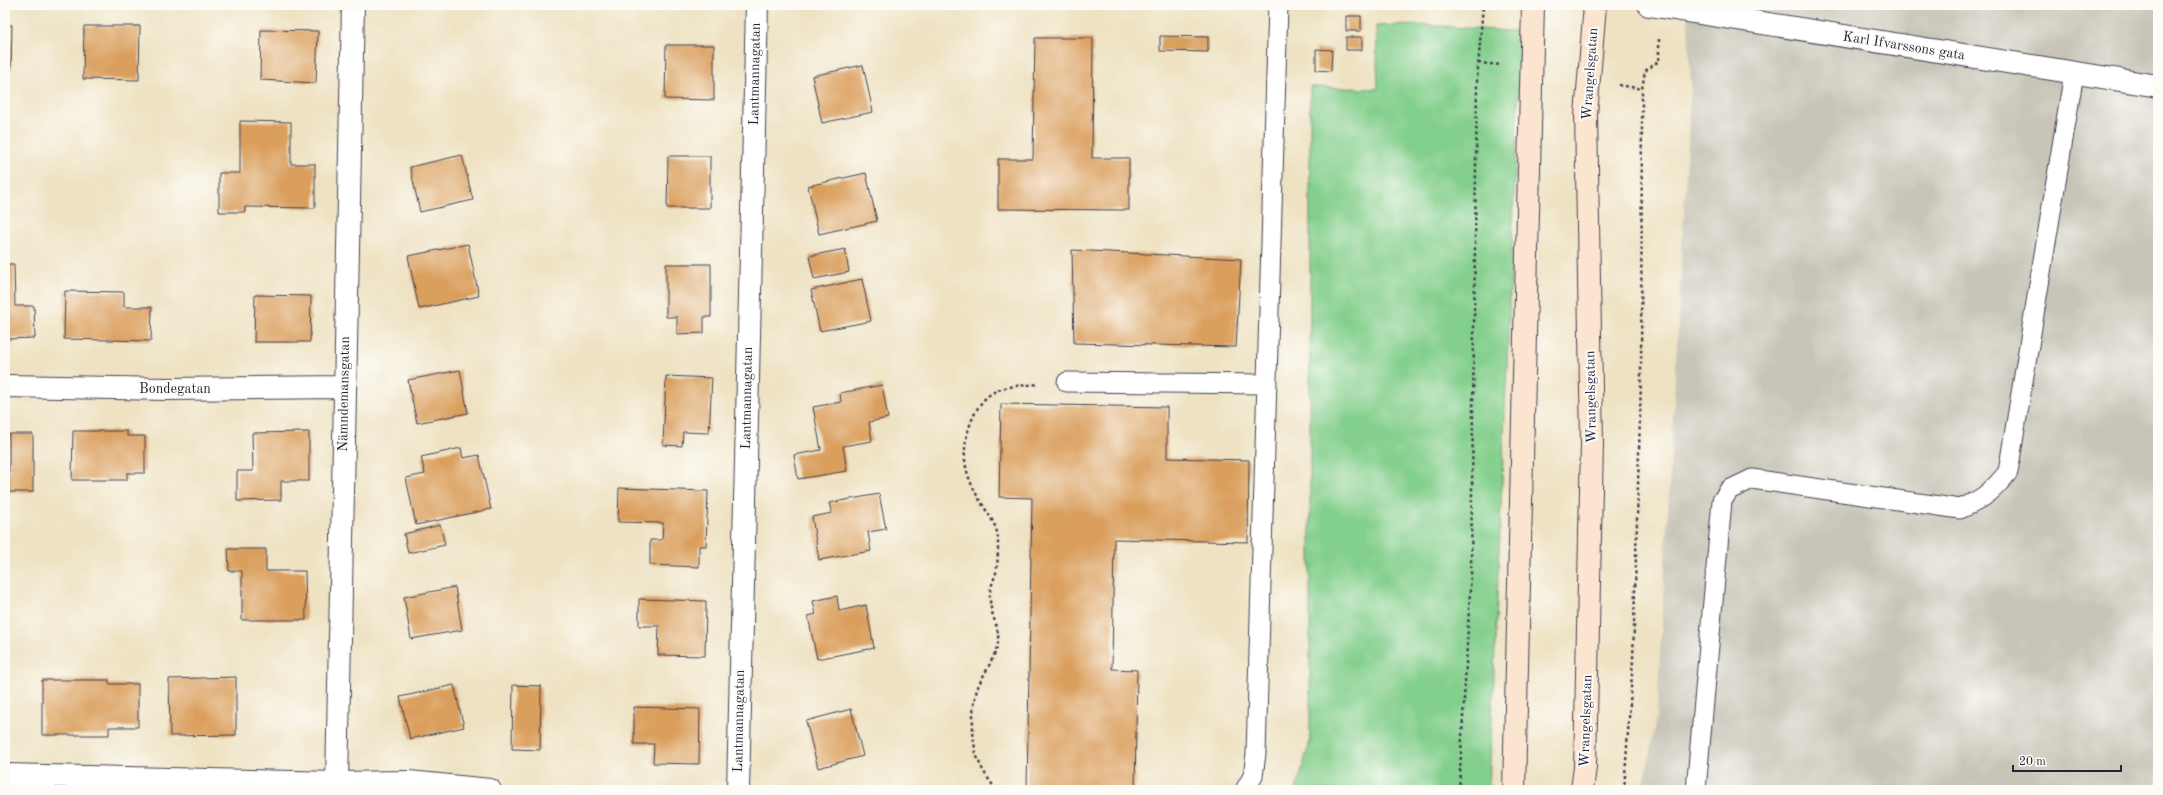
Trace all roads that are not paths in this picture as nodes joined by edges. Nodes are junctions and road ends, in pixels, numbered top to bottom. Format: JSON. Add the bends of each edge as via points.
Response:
{"nodes":[{"id":1,"x":353,"y":5,"type":"edge"},
{"id":2,"x":757,"y":5,"type":"edge"},
{"id":3,"x":1278,"y":5,"type":"edge"},
{"id":4,"x":1532,"y":5,"type":"edge"},
{"id":5,"x":1595,"y":5,"type":"edge"},
{"id":6,"x":1654,"y":5,"type":"edge"},
{"id":7,"x":2074,"y":73,"type":"junction"},
{"id":8,"x":2158,"y":86,"type":"edge"},
{"id":9,"x":1067,"y":382,"type":"road end"},
{"id":10,"x":1266,"y":384,"type":"junction"},
{"id":11,"x":5,"y":386,"type":"edge"},
{"id":12,"x":344,"y":387,"type":"junction"},
{"id":13,"x":5,"y":775,"type":"edge"},
{"id":14,"x":337,"y":783,"type":"junction"},
{"id":15,"x":490,"y":790,"type":"edge"},
{"id":16,"x":738,"y":790,"type":"edge"},
{"id":17,"x":1245,"y":790,"type":"edge"},
{"id":18,"x":1514,"y":790,"type":"edge"},
{"id":19,"x":1582,"y":790,"type":"edge"},
{"id":20,"x":1696,"y":790,"type":"edge"}],
"edges":[{"from":1,"to":12,"type":"street","name":"Nämndemansgatan"},
{"from":2,"to":16,"type":"street","name":"Lantmannagatan"},
{"from":3,"to":10,"type":"lane"},
{"from":4,"to":18,"type":"main road"},
{"from":5,"to":19,"type":"main road","name":"Wrangelsgatan","via":[[1586,116],[1592,443],[1585,767]]},
{"from":6,"to":7,"type":"street","name":"Karl Ifvarssons gata"},
{"from":7,"to":8,"type":"street","name":"Karl Ifvarssons gata"},
{"from":7,"to":20,"type":"lane","via":[[2008,472],[1994,490],[1960,510],[1752,479],[1729,490],[1722,501]]},
{"from":9,"to":10,"type":"lane"},
{"from":10,"to":17,"type":"lane","via":[[1256,754],[1252,776]]},
{"from":11,"to":12,"type":"street","name":"Bondegatan","via":[[168,389]]},
{"from":12,"to":14,"type":"street","name":"Nämndemansgatan"},
{"from":13,"to":14,"type":"street"},
{"from":14,"to":15,"type":"street","via":[[410,782]]}]}
